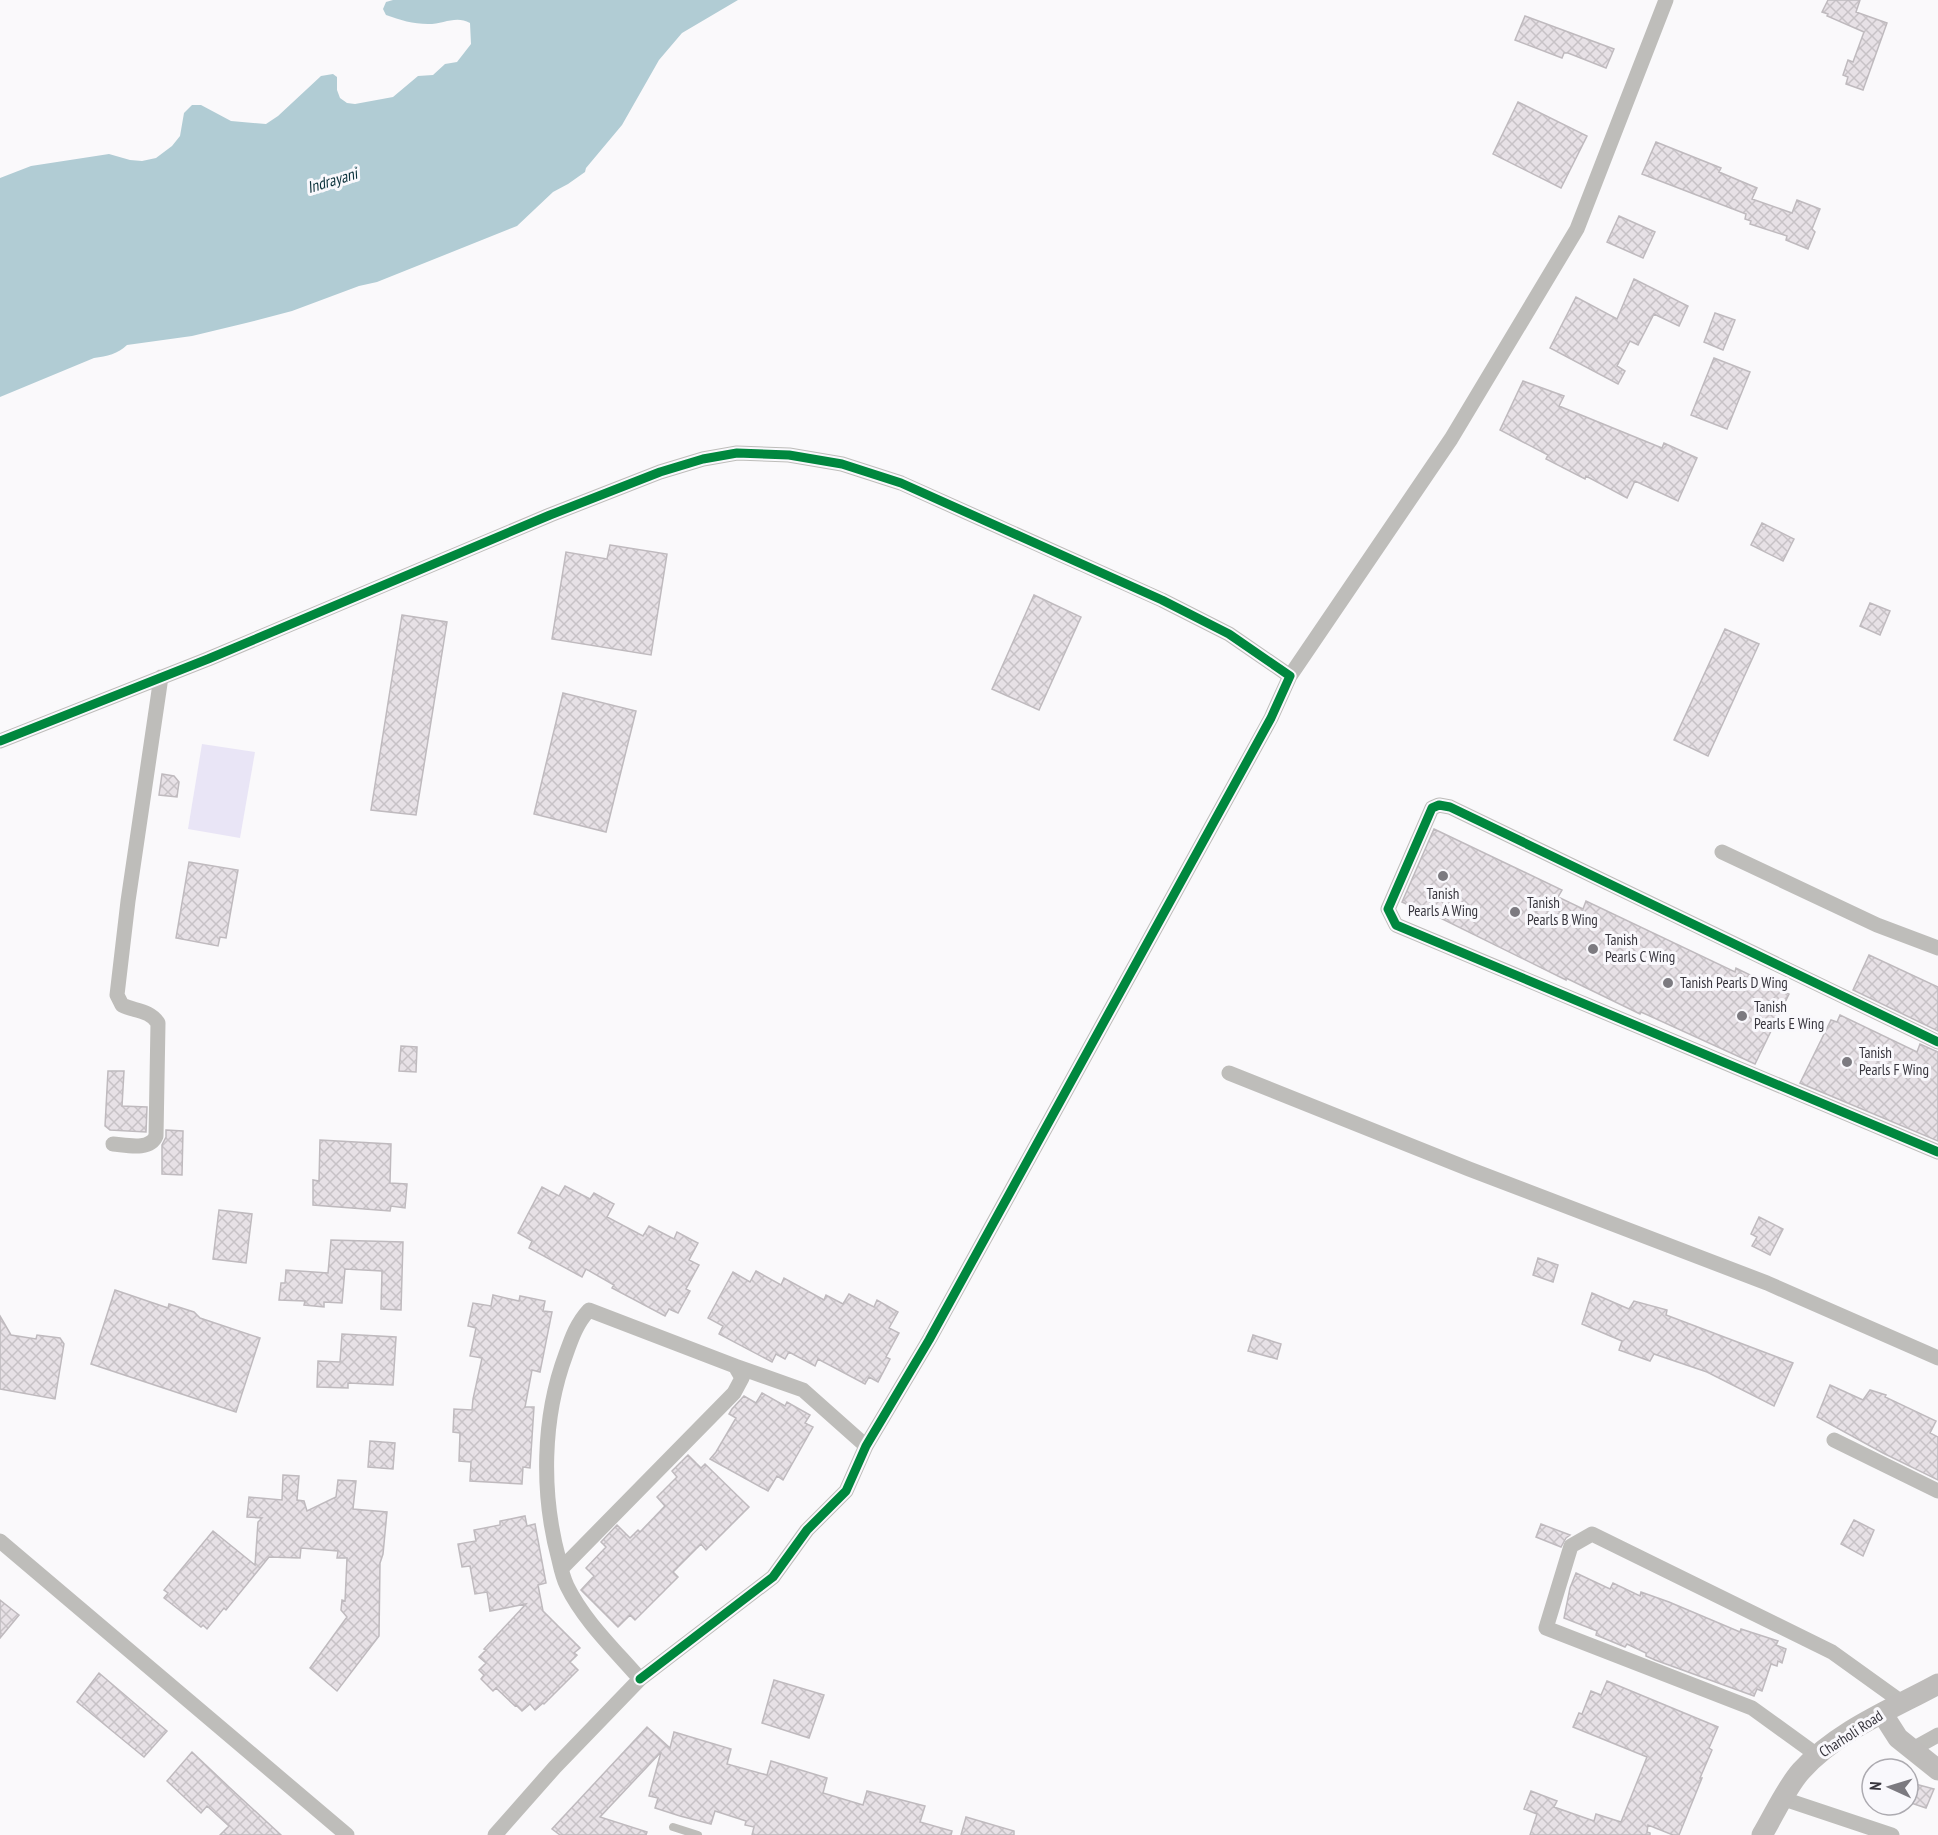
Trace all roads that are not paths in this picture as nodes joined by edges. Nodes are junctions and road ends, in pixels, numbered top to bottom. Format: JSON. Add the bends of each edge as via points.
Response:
{"nodes":[{"id":1,"x":1666,"y":0,"type":"edge"},
{"id":2,"x":1290,"y":676,"type":"junction"},
{"id":3,"x":161,"y":677,"type":"junction"},
{"id":4,"x":0,"y":741,"type":"edge"},
{"id":5,"x":1722,"y":852,"type":"dead end"},
{"id":6,"x":1938,"y":948,"type":"edge"},
{"id":7,"x":1938,"y":1042,"type":"edge"},
{"id":8,"x":1229,"y":1073,"type":"dead end"},
{"id":9,"x":113,"y":1144,"type":"dead end"},
{"id":10,"x":1938,"y":1152,"type":"edge"},
{"id":11,"x":1938,"y":1358,"type":"edge"},
{"id":12,"x":735,"y":1366,"type":"junction"},
{"id":13,"x":1834,"y":1440,"type":"dead end"},
{"id":14,"x":866,"y":1446,"type":"junction"},
{"id":15,"x":1938,"y":1491,"type":"edge"},
{"id":16,"x":0,"y":1541,"type":"edge"},
{"id":17,"x":561,"y":1569,"type":"junction"},
{"id":18,"x":640,"y":1679,"type":"junction"},
{"id":19,"x":1938,"y":1684,"type":"edge"},
{"id":20,"x":1903,"y":1703,"type":"junction"},
{"id":21,"x":1882,"y":1713,"type":"junction"},
{"id":22,"x":1938,"y":1735,"type":"edge"},
{"id":23,"x":1911,"y":1750,"type":"junction"},
{"id":24,"x":1817,"y":1755,"type":"junction"},
{"id":25,"x":1938,"y":1770,"type":"edge"},
{"id":26,"x":1784,"y":1799,"type":"junction"},
{"id":27,"x":673,"y":1827,"type":"dead end"},
{"id":28,"x":347,"y":1835,"type":"edge"},
{"id":29,"x":495,"y":1835,"type":"edge"},
{"id":30,"x":698,"y":1835,"type":"edge"},
{"id":31,"x":1762,"y":1835,"type":"edge"},
{"id":32,"x":1892,"y":1835,"type":"edge"}],
"edges":[{"from":1,"to":2,"type":"street","via":[[1577,228],[1451,439]]},
{"from":2,"to":3,"type":"street","via":[[1229,634],[1162,600],[901,483],[842,464],[789,454],[737,453],[660,472]]},
{"from":2,"to":14,"type":"street","via":[[1271,718],[929,1340]]},
{"from":3,"to":4,"type":"street"},
{"from":3,"to":9,"type":"street","via":[[117,995],[122,1005],[147,1013],[158,1023],[156,1136],[149,1145]]},
{"from":5,"to":6,"type":"street","via":[[1877,925]]},
{"from":7,"to":10,"type":"street","via":[[1450,807],[1432,808],[1388,909],[1396,925]]},
{"from":8,"to":11,"type":"street","via":[[1767,1283]]},
{"from":12,"to":14,"type":"street","via":[[803,1390]]},
{"from":12,"to":17,"type":"street","via":[[741,1377],[734,1393]]},
{"from":12,"to":17,"type":"street","via":[[589,1310],[581,1319],[563,1361],[548,1430],[547,1483]]},
{"from":13,"to":15,"type":"street"},
{"from":14,"to":18,"type":"street","via":[[846,1491],[807,1530],[774,1577]]},
{"from":16,"to":28,"type":"street"},
{"from":17,"to":18,"type":"street","via":[[577,1605]]},
{"from":18,"to":29,"type":"street"},
{"from":19,"to":20,"type":"street","name":"Charholi Road"},
{"from":20,"to":21,"type":"street","name":"Charholi Road"},
{"from":20,"to":24,"type":"street","via":[[1832,1652],[1592,1534],[1571,1546],[1546,1628],[1752,1708]]},
{"from":21,"to":23,"type":"street"},
{"from":21,"to":24,"type":"street","name":"Charholi Road"},
{"from":22,"to":23,"type":"street"},
{"from":23,"to":25,"type":"street"},
{"from":24,"to":26,"type":"street","name":"Charholi Road","via":[[1799,1773]]},
{"from":26,"to":31,"type":"street","name":"Charholi Road"},
{"from":26,"to":32,"type":"street"},
{"from":27,"to":30,"type":"lane"}]}
